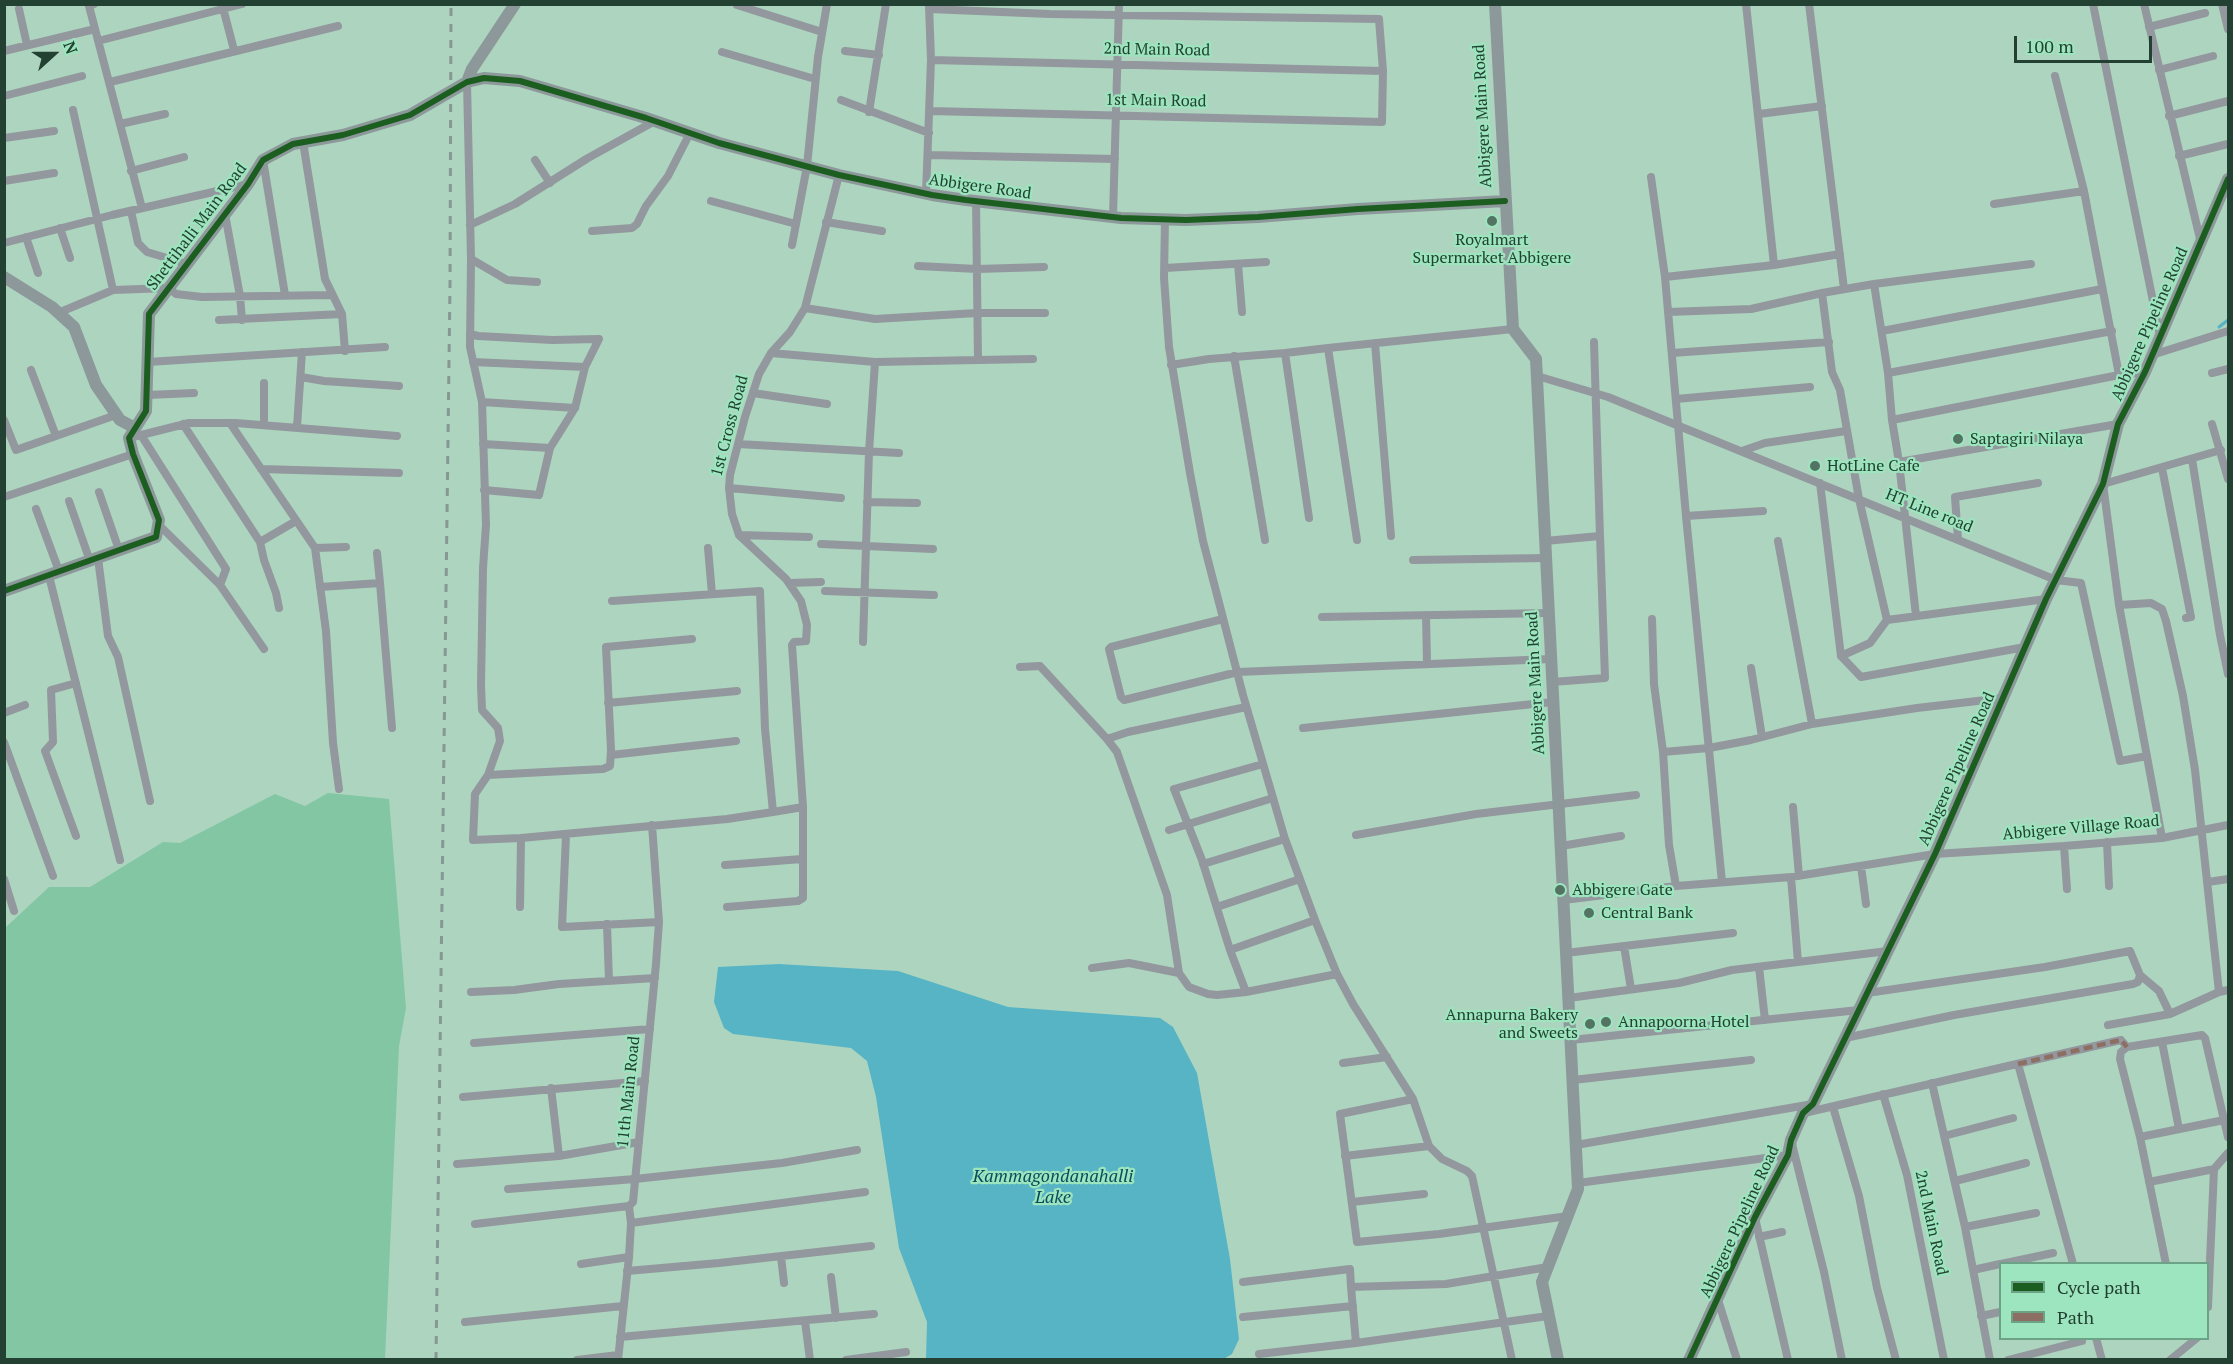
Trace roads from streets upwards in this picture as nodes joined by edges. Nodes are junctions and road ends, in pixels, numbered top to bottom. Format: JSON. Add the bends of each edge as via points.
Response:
{"nodes":[{"id":1,"x":94,"y":4,"type":"edge"},
{"id":2,"x":242,"y":4,"type":"edge"},
{"id":3,"x":515,"y":4,"type":"edge"},
{"id":4,"x":827,"y":4,"type":"edge"},
{"id":5,"x":886,"y":4,"type":"edge"},
{"id":6,"x":1065,"y":4,"type":"edge"},
{"id":7,"x":1119,"y":4,"type":"edge"},
{"id":8,"x":1174,"y":4,"type":"edge"},
{"id":9,"x":1495,"y":4,"type":"edge"},
{"id":10,"x":1746,"y":4,"type":"edge"},
{"id":11,"x":1809,"y":4,"type":"edge"},
{"id":12,"x":2093,"y":4,"type":"edge"},
{"id":13,"x":2144,"y":4,"type":"edge"},
{"id":14,"x":2222,"y":4,"type":"edge"},
{"id":15,"x":737,"y":5,"type":"edge"},
{"id":16,"x":222,"y":7,"type":"edge"},
{"id":17,"x":929,"y":7,"type":"edge"},
{"id":18,"x":978,"y":8,"type":"edge"},
{"id":19,"x":19,"y":9,"type":"dead end"},
{"id":20,"x":1021,"y":9,"type":"edge"},
{"id":21,"x":2205,"y":13,"type":"dead end"},
{"id":22,"x":1065,"y":14,"type":"junction"},
{"id":23,"x":1119,"y":14,"type":"junction"},
{"id":24,"x":1174,"y":14,"type":"junction"},
{"id":25,"x":338,"y":26,"type":"dead end"},
{"id":26,"x":2150,"y":27,"type":"junction"},
{"id":27,"x":95,"y":28,"type":"junction"},
{"id":28,"x":2229,"y":29,"type":"edge"},
{"id":29,"x":822,"y":32,"type":"junction"},
{"id":30,"x":98,"y":41,"type":"junction"},
{"id":31,"x":27,"y":45,"type":"junction"},
{"id":32,"x":234,"y":50,"type":"junction"},
{"id":33,"x":4,"y":51,"type":"edge"},
{"id":34,"x":844,"y":51,"type":"dead end"},
{"id":35,"x":722,"y":52,"type":"dead end"},
{"id":36,"x":879,"y":56,"type":"junction"},
{"id":37,"x":2213,"y":56,"type":"dead end"},
{"id":38,"x":931,"y":60,"type":"junction"},
{"id":39,"x":1118,"y":64,"type":"junction"},
{"id":40,"x":2159,"y":70,"type":"junction"},
{"id":41,"x":1383,"y":71,"type":"junction"},
{"id":42,"x":2055,"y":75,"type":"dead end"},
{"id":43,"x":81,"y":76,"type":"dead end"},
{"id":44,"x":815,"y":79,"type":"junction"},
{"id":45,"x":110,"y":82,"type":"junction"},
{"id":46,"x":466,"y":82,"type":"junction"},
{"id":47,"x":4,"y":96,"type":"edge"},
{"id":48,"x":841,"y":100,"type":"dead end"},
{"id":49,"x":2229,"y":101,"type":"edge"},
{"id":50,"x":1822,"y":106,"type":"junction"},
{"id":51,"x":73,"y":110,"type":"dead end"},
{"id":52,"x":930,"y":111,"type":"junction"},
{"id":53,"x":869,"y":112,"type":"junction"},
{"id":54,"x":165,"y":114,"type":"dead end"},
{"id":55,"x":1759,"y":114,"type":"junction"},
{"id":56,"x":1116,"y":115,"type":"junction"},
{"id":57,"x":2169,"y":116,"type":"junction"},
{"id":58,"x":655,"y":121,"type":"junction"},
{"id":59,"x":120,"y":124,"type":"junction"},
{"id":60,"x":54,"y":130,"type":"dead end"},
{"id":61,"x":690,"y":133,"type":"junction"},
{"id":62,"x":929,"y":133,"type":"junction"},
{"id":63,"x":4,"y":138,"type":"edge"},
{"id":64,"x":303,"y":142,"type":"junction"},
{"id":65,"x":2229,"y":144,"type":"edge"},
{"id":66,"x":929,"y":155,"type":"junction"},
{"id":67,"x":2179,"y":156,"type":"junction"},
{"id":68,"x":184,"y":157,"type":"dead end"},
{"id":69,"x":1115,"y":159,"type":"junction"},
{"id":70,"x":263,"y":160,"type":"junction"},
{"id":71,"x":535,"y":160,"type":"dead end"},
{"id":72,"x":807,"y":166,"type":"junction"},
{"id":73,"x":131,"y":171,"type":"junction"},
{"id":74,"x":54,"y":173,"type":"dead end"},
{"id":75,"x":839,"y":175,"type":"junction"},
{"id":76,"x":1651,"y":177,"type":"dead end"},
{"id":77,"x":2229,"y":179,"type":"edge"},
{"id":78,"x":4,"y":181,"type":"edge"},
{"id":79,"x":550,"y":183,"type":"junction"},
{"id":80,"x":248,"y":184,"type":"junction"},
{"id":81,"x":2084,"y":191,"type":"junction"},
{"id":82,"x":926,"y":194,"type":"junction"},
{"id":83,"x":711,"y":201,"type":"dead end"},
{"id":84,"x":976,"y":201,"type":"junction"},
{"id":85,"x":1505,"y":201,"type":"junction"},
{"id":86,"x":1994,"y":204,"type":"dead end"},
{"id":87,"x":142,"y":208,"type":"junction"},
{"id":88,"x":131,"y":211,"type":"junction"},
{"id":89,"x":225,"y":214,"type":"junction"},
{"id":90,"x":1113,"y":217,"type":"junction"},
{"id":91,"x":99,"y":218,"type":"junction"},
{"id":92,"x":1165,"y":219,"type":"junction"},
{"id":93,"x":826,"y":222,"type":"junction"},
{"id":94,"x":796,"y":224,"type":"junction"},
{"id":95,"x":470,"y":225,"type":"junction"},
{"id":96,"x":60,"y":228,"type":"junction"},
{"id":97,"x":592,"y":231,"type":"dead end"},
{"id":98,"x":882,"y":231,"type":"dead end"},
{"id":99,"x":26,"y":237,"type":"junction"},
{"id":100,"x":4,"y":243,"type":"edge"},
{"id":101,"x":2201,"y":243,"type":"junction"},
{"id":102,"x":792,"y":245,"type":"dead end"},
{"id":103,"x":1840,"y":254,"type":"junction"},
{"id":104,"x":70,"y":258,"type":"dead end"},
{"id":105,"x":471,"y":259,"type":"junction"},
{"id":106,"x":1266,"y":262,"type":"dead end"},
{"id":107,"x":187,"y":264,"type":"junction"},
{"id":108,"x":1238,"y":264,"type":"junction"},
{"id":109,"x":2031,"y":264,"type":"dead end"},
{"id":110,"x":1774,"y":265,"type":"junction"},
{"id":111,"x":918,"y":267,"type":"dead end"},
{"id":112,"x":1044,"y":267,"type":"dead end"},
{"id":113,"x":1164,"y":268,"type":"junction"},
{"id":114,"x":977,"y":269,"type":"junction"},
{"id":115,"x":38,"y":273,"type":"dead end"},
{"id":116,"x":4,"y":277,"type":"edge"},
{"id":117,"x":1665,"y":277,"type":"junction"},
{"id":118,"x":537,"y":282,"type":"dead end"},
{"id":119,"x":1874,"y":284,"type":"junction"},
{"id":120,"x":169,"y":288,"type":"junction"},
{"id":121,"x":1844,"y":289,"type":"junction"},
{"id":122,"x":2102,"y":289,"type":"junction"},
{"id":123,"x":113,"y":290,"type":"junction"},
{"id":124,"x":1822,"y":293,"type":"junction"},
{"id":125,"x":285,"y":295,"type":"junction"},
{"id":126,"x":240,"y":296,"type":"junction"},
{"id":127,"x":331,"y":296,"type":"junction"},
{"id":128,"x":805,"y":308,"type":"junction"},
{"id":129,"x":1242,"y":312,"type":"dead end"},
{"id":130,"x":1668,"y":312,"type":"junction"},
{"id":131,"x":58,"y":313,"type":"junction"},
{"id":132,"x":977,"y":313,"type":"junction"},
{"id":133,"x":1045,"y":313,"type":"dead end"},
{"id":134,"x":342,"y":314,"type":"junction"},
{"id":135,"x":219,"y":320,"type":"dead end"},
{"id":136,"x":242,"y":320,"type":"junction"},
{"id":137,"x":1513,"y":329,"type":"junction"},
{"id":138,"x":2229,"y":330,"type":"edge"},
{"id":139,"x":1882,"y":331,"type":"junction"},
{"id":140,"x":2112,"y":331,"type":"junction"},
{"id":141,"x":470,"y":334,"type":"junction"},
{"id":142,"x":2160,"y":337,"type":"junction"},
{"id":143,"x":1594,"y":342,"type":"dead end"},
{"id":144,"x":1829,"y":342,"type":"junction"},
{"id":145,"x":1375,"y":343,"type":"junction"},
{"id":146,"x":385,"y":347,"type":"dead end"},
{"id":147,"x":1328,"y":348,"type":"junction"},
{"id":148,"x":345,"y":351,"type":"junction"},
{"id":149,"x":302,"y":352,"type":"junction"},
{"id":150,"x":771,"y":353,"type":"junction"},
{"id":151,"x":1285,"y":353,"type":"junction"},
{"id":152,"x":1672,"y":353,"type":"junction"},
{"id":153,"x":2152,"y":355,"type":"junction"},
{"id":154,"x":1234,"y":356,"type":"junction"},
{"id":155,"x":1033,"y":359,"type":"dead end"},
{"id":156,"x":978,"y":360,"type":"junction"},
{"id":157,"x":148,"y":362,"type":"junction"},
{"id":158,"x":473,"y":362,"type":"junction"},
{"id":159,"x":875,"y":362,"type":"junction"},
{"id":160,"x":1171,"y":364,"type":"junction"},
{"id":161,"x":585,"y":368,"type":"junction"},
{"id":162,"x":2229,"y":369,"type":"edge"},
{"id":163,"x":32,"y":370,"type":"dead end"},
{"id":164,"x":2145,"y":372,"type":"junction"},
{"id":165,"x":1888,"y":373,"type":"junction"},
{"id":166,"x":2212,"y":373,"type":"dead end"},
{"id":167,"x":2119,"y":375,"type":"junction"},
{"id":168,"x":1537,"y":376,"type":"junction"},
{"id":169,"x":301,"y":377,"type":"junction"},
{"id":170,"x":264,"y":383,"type":"dead end"},
{"id":171,"x":399,"y":386,"type":"dead end"},
{"id":172,"x":1810,"y":387,"type":"dead end"},
{"id":173,"x":194,"y":393,"type":"dead end"},
{"id":174,"x":753,"y":393,"type":"junction"},
{"id":175,"x":1597,"y":393,"type":"junction"},
{"id":176,"x":147,"y":395,"type":"junction"},
{"id":177,"x":1676,"y":399,"type":"junction"},
{"id":178,"x":482,"y":402,"type":"junction"},
{"id":179,"x":827,"y":405,"type":"dead end"},
{"id":180,"x":575,"y":408,"type":"junction"},
{"id":181,"x":116,"y":415,"type":"junction"},
{"id":182,"x":4,"y":420,"type":"edge"},
{"id":183,"x":1892,"y":420,"type":"junction"},
{"id":184,"x":230,"y":423,"type":"junction"},
{"id":185,"x":183,"y":424,"type":"junction"},
{"id":186,"x":2118,"y":424,"type":"junction"},
{"id":187,"x":2212,"y":424,"type":"dead end"},
{"id":188,"x":264,"y":425,"type":"junction"},
{"id":189,"x":1679,"y":425,"type":"junction"},
{"id":190,"x":297,"y":428,"type":"junction"},
{"id":191,"x":1846,"y":431,"type":"junction"},
{"id":192,"x":135,"y":434,"type":"junction"},
{"id":193,"x":7,"y":435,"type":"edge"},
{"id":194,"x":56,"y":436,"type":"junction"},
{"id":195,"x":397,"y":436,"type":"dead end"},
{"id":196,"x":483,"y":444,"type":"junction"},
{"id":197,"x":738,"y":444,"type":"junction"},
{"id":198,"x":550,"y":448,"type":"junction"},
{"id":199,"x":2221,"y":450,"type":"junction"},
{"id":200,"x":1742,"y":451,"type":"junction"},
{"id":201,"x":868,"y":452,"type":"junction"},
{"id":202,"x":899,"y":453,"type":"dead end"},
{"id":203,"x":133,"y":454,"type":"junction"},
{"id":204,"x":2192,"y":459,"type":"junction"},
{"id":205,"x":1899,"y":462,"type":"junction"},
{"id":206,"x":2162,"y":468,"type":"junction"},
{"id":207,"x":261,"y":469,"type":"junction"},
{"id":208,"x":399,"y":473,"type":"dead end"},
{"id":209,"x":2229,"y":478,"type":"edge"},
{"id":210,"x":1820,"y":483,"type":"junction"},
{"id":211,"x":2037,"y":483,"type":"dead end"},
{"id":212,"x":2103,"y":484,"type":"junction"},
{"id":213,"x":729,"y":488,"type":"junction"},
{"id":214,"x":484,"y":490,"type":"junction"},
{"id":215,"x":99,"y":492,"type":"dead end"},
{"id":216,"x":4,"y":497,"type":"edge"},
{"id":217,"x":841,"y":498,"type":"dead end"},
{"id":218,"x":1859,"y":499,"type":"junction"},
{"id":219,"x":69,"y":501,"type":"dead end"},
{"id":220,"x":867,"y":502,"type":"junction"},
{"id":221,"x":917,"y":503,"type":"dead end"},
{"id":222,"x":36,"y":508,"type":"dead end"},
{"id":223,"x":1763,"y":511,"type":"dead end"},
{"id":224,"x":1686,"y":516,"type":"junction"},
{"id":225,"x":1310,"y":518,"type":"dead end"},
{"id":226,"x":1905,"y":518,"type":"junction"},
{"id":227,"x":296,"y":521,"type":"junction"},
{"id":228,"x":159,"y":524,"type":"junction"},
{"id":229,"x":739,"y":535,"type":"junction"},
{"id":230,"x":1391,"y":536,"type":"dead end"},
{"id":231,"x":1600,"y":536,"type":"junction"},
{"id":232,"x":809,"y":537,"type":"dead end"},
{"id":233,"x":1958,"y":539,"type":"junction"},
{"id":234,"x":1265,"y":540,"type":"dead end"},
{"id":235,"x":1357,"y":540,"type":"dead end"},
{"id":236,"x":1545,"y":541,"type":"junction"},
{"id":237,"x":1778,"y":541,"type":"dead end"},
{"id":238,"x":261,"y":542,"type":"junction"},
{"id":239,"x":821,"y":544,"type":"dead end"},
{"id":240,"x":866,"y":546,"type":"junction"},
{"id":241,"x":346,"y":547,"type":"dead end"},
{"id":242,"x":315,"y":548,"type":"junction"},
{"id":243,"x":708,"y":548,"type":"dead end"},
{"id":244,"x":933,"y":549,"type":"dead end"},
{"id":245,"x":119,"y":550,"type":"junction"},
{"id":246,"x":377,"y":553,"type":"dead end"},
{"id":247,"x":1546,"y":558,"type":"junction"},
{"id":248,"x":94,"y":559,"type":"junction"},
{"id":249,"x":1413,"y":560,"type":"dead end"},
{"id":250,"x":54,"y":573,"type":"junction"},
{"id":251,"x":2056,"y":580,"type":"junction"},
{"id":252,"x":380,"y":583,"type":"junction"},
{"id":253,"x":789,"y":584,"type":"junction"},
{"id":254,"x":220,"y":585,"type":"junction"},
{"id":255,"x":320,"y":586,"type":"junction"},
{"id":256,"x":4,"y":591,"type":"edge"},
{"id":257,"x":864,"y":592,"type":"junction"},
{"id":258,"x":712,"y":594,"type":"junction"},
{"id":259,"x":934,"y":595,"type":"dead end"},
{"id":260,"x":2046,"y":599,"type":"junction"},
{"id":261,"x":612,"y":601,"type":"dead end"},
{"id":262,"x":2119,"y":605,"type":"junction"},
{"id":263,"x":279,"y":609,"type":"dead end"},
{"id":264,"x":1549,"y":614,"type":"junction"},
{"id":265,"x":1426,"y":615,"type":"junction"},
{"id":266,"x":1916,"y":615,"type":"junction"},
{"id":267,"x":1322,"y":617,"type":"dead end"},
{"id":268,"x":2186,"y":618,"type":"dead end"},
{"id":269,"x":1223,"y":619,"type":"junction"},
{"id":270,"x":1652,"y":619,"type":"dead end"},
{"id":271,"x":1887,"y":620,"type":"junction"},
{"id":272,"x":2224,"y":635,"type":"edge"},
{"id":273,"x":692,"y":639,"type":"dead end"},
{"id":274,"x":863,"y":642,"type":"dead end"},
{"id":275,"x":2025,"y":647,"type":"junction"},
{"id":276,"x":264,"y":649,"type":"dead end"},
{"id":277,"x":1841,"y":656,"type":"junction"},
{"id":278,"x":1551,"y":659,"type":"junction"},
{"id":279,"x":1427,"y":663,"type":"junction"},
{"id":280,"x":1020,"y":667,"type":"dead end"},
{"id":281,"x":1751,"y":668,"type":"dead end"},
{"id":282,"x":1238,"y":672,"type":"junction"},
{"id":283,"x":2229,"y":674,"type":"edge"},
{"id":284,"x":1552,"y":682,"type":"junction"},
{"id":285,"x":76,"y":683,"type":"junction"},
{"id":286,"x":736,"y":691,"type":"dead end"},
{"id":287,"x":2003,"y":698,"type":"junction"},
{"id":288,"x":1553,"y":702,"type":"junction"},
{"id":289,"x":608,"y":704,"type":"junction"},
{"id":290,"x":25,"y":705,"type":"dead end"},
{"id":291,"x":1246,"y":707,"type":"junction"},
{"id":292,"x":4,"y":713,"type":"edge"},
{"id":293,"x":1812,"y":724,"type":"junction"},
{"id":294,"x":392,"y":728,"type":"dead end"},
{"id":295,"x":1303,"y":728,"type":"dead end"},
{"id":296,"x":1762,"y":737,"type":"junction"},
{"id":297,"x":1107,"y":739,"type":"junction"},
{"id":298,"x":736,"y":741,"type":"dead end"},
{"id":299,"x":4,"y":742,"type":"edge"},
{"id":300,"x":1709,"y":748,"type":"junction"},
{"id":301,"x":1663,"y":752,"type":"junction"},
{"id":302,"x":611,"y":755,"type":"junction"},
{"id":303,"x":2147,"y":756,"type":"junction"},
{"id":304,"x":1263,"y":764,"type":"junction"},
{"id":305,"x":488,"y":775,"type":"junction"},
{"id":306,"x":339,"y":789,"type":"dead end"},
{"id":307,"x":1636,"y":795,"type":"dead end"},
{"id":308,"x":1273,"y":798,"type":"junction"},
{"id":309,"x":150,"y":801,"type":"dead end"},
{"id":310,"x":1558,"y":804,"type":"junction"},
{"id":311,"x":803,"y":807,"type":"junction"},
{"id":312,"x":1793,"y":807,"type":"dead end"},
{"id":313,"x":773,"y":812,"type":"junction"},
{"id":314,"x":1188,"y":824,"type":"junction"},
{"id":315,"x":652,"y":825,"type":"junction"},
{"id":316,"x":2229,"y":825,"type":"edge"},
{"id":317,"x":2202,"y":829,"type":"junction"},
{"id":318,"x":1169,"y":830,"type":"dead end"},
{"id":319,"x":566,"y":835,"type":"junction"},
{"id":320,"x":1356,"y":835,"type":"dead end"},
{"id":321,"x":76,"y":836,"type":"dead end"},
{"id":322,"x":1621,"y":836,"type":"dead end"},
{"id":323,"x":521,"y":838,"type":"junction"},
{"id":324,"x":1286,"y":838,"type":"junction"},
{"id":325,"x":2162,"y":838,"type":"junction"},
{"id":326,"x":2108,"y":842,"type":"junction"},
{"id":327,"x":1561,"y":846,"type":"junction"},
{"id":328,"x":2064,"y":846,"type":"junction"},
{"id":329,"x":1935,"y":854,"type":"junction"},
{"id":330,"x":802,"y":859,"type":"junction"},
{"id":331,"x":120,"y":860,"type":"dead end"},
{"id":332,"x":1203,"y":864,"type":"junction"},
{"id":333,"x":724,"y":865,"type":"dead end"},
{"id":334,"x":1861,"y":866,"type":"junction"},
{"id":335,"x":53,"y":876,"type":"dead end"},
{"id":336,"x":1795,"y":877,"type":"junction"},
{"id":337,"x":4,"y":879,"type":"edge"},
{"id":338,"x":1300,"y":879,"type":"junction"},
{"id":339,"x":2229,"y":879,"type":"edge"},
{"id":340,"x":1722,"y":882,"type":"junction"},
{"id":341,"x":2208,"y":882,"type":"junction"},
{"id":342,"x":1676,"y":886,"type":"junction"},
{"id":343,"x":2109,"y":886,"type":"dead end"},
{"id":344,"x":2067,"y":889,"type":"dead end"},
{"id":345,"x":1564,"y":900,"type":"junction"},
{"id":346,"x":1866,"y":904,"type":"dead end"},
{"id":347,"x":727,"y":907,"type":"dead end"},
{"id":348,"x":1217,"y":907,"type":"junction"},
{"id":349,"x":520,"y":908,"type":"dead end"},
{"id":350,"x":14,"y":911,"type":"dead end"},
{"id":351,"x":1315,"y":920,"type":"junction"},
{"id":352,"x":659,"y":922,"type":"junction"},
{"id":353,"x":607,"y":924,"type":"junction"},
{"id":354,"x":1733,"y":933,"type":"dead end"},
{"id":355,"x":1624,"y":946,"type":"junction"},
{"id":356,"x":1230,"y":950,"type":"junction"},
{"id":357,"x":1888,"y":951,"type":"junction"},
{"id":358,"x":1566,"y":952,"type":"junction"},
{"id":359,"x":1798,"y":962,"type":"junction"},
{"id":360,"x":1759,"y":967,"type":"junction"},
{"id":361,"x":1092,"y":968,"type":"dead end"},
{"id":362,"x":1179,"y":973,"type":"junction"},
{"id":363,"x":1338,"y":974,"type":"junction"},
{"id":364,"x":2140,"y":975,"type":"junction"},
{"id":365,"x":655,"y":978,"type":"junction"},
{"id":366,"x":609,"y":981,"type":"junction"},
{"id":367,"x":1631,"y":989,"type":"junction"},
{"id":368,"x":2224,"y":991,"type":"edge"},
{"id":369,"x":471,"y":992,"type":"dead end"},
{"id":370,"x":1246,"y":992,"type":"junction"},
{"id":371,"x":1867,"y":993,"type":"junction"},
{"id":372,"x":1569,"y":998,"type":"junction"},
{"id":373,"x":1859,"y":1010,"type":"junction"},
{"id":374,"x":2170,"y":1014,"type":"junction"},
{"id":375,"x":1765,"y":1020,"type":"junction"},
{"id":376,"x":2108,"y":1025,"type":"dead end"},
{"id":377,"x":650,"y":1029,"type":"junction"},
{"id":378,"x":1845,"y":1038,"type":"junction"},
{"id":379,"x":1571,"y":1040,"type":"junction"},
{"id":380,"x":2162,"y":1042,"type":"junction"},
{"id":381,"x":474,"y":1043,"type":"dead end"},
{"id":382,"x":2127,"y":1047,"type":"junction"},
{"id":383,"x":1387,"y":1057,"type":"junction"},
{"id":384,"x":1751,"y":1060,"type":"dead end"},
{"id":385,"x":1343,"y":1063,"type":"dead end"},
{"id":386,"x":2018,"y":1064,"type":"junction"},
{"id":387,"x":1573,"y":1080,"type":"junction"},
{"id":388,"x":645,"y":1081,"type":"junction"},
{"id":389,"x":1932,"y":1083,"type":"junction"},
{"id":390,"x":550,"y":1089,"type":"junction"},
{"id":391,"x":1883,"y":1094,"type":"junction"},
{"id":392,"x":463,"y":1097,"type":"dead end"},
{"id":393,"x":1413,"y":1099,"type":"junction"},
{"id":394,"x":1833,"y":1107,"type":"junction"},
{"id":395,"x":1808,"y":1109,"type":"junction"},
{"id":396,"x":2013,"y":1118,"type":"dead end"},
{"id":397,"x":2224,"y":1120,"type":"junction"},
{"id":398,"x":2179,"y":1129,"type":"junction"},
{"id":399,"x":1944,"y":1136,"type":"junction"},
{"id":400,"x":2140,"y":1137,"type":"junction"},
{"id":401,"x":2229,"y":1137,"type":"edge"},
{"id":402,"x":1791,"y":1140,"type":"junction"},
{"id":403,"x":639,"y":1143,"type":"junction"},
{"id":404,"x":1576,"y":1145,"type":"junction"},
{"id":405,"x":1429,"y":1146,"type":"junction"},
{"id":406,"x":857,"y":1150,"type":"dead end"},
{"id":407,"x":2229,"y":1153,"type":"edge"},
{"id":408,"x":1788,"y":1155,"type":"junction"},
{"id":409,"x":559,"y":1156,"type":"junction"},
{"id":410,"x":1345,"y":1156,"type":"junction"},
{"id":411,"x":2026,"y":1163,"type":"dead end"},
{"id":412,"x":457,"y":1164,"type":"dead end"},
{"id":413,"x":2214,"y":1169,"type":"junction"},
{"id":414,"x":635,"y":1179,"type":"junction"},
{"id":415,"x":1955,"y":1181,"type":"junction"},
{"id":416,"x":2149,"y":1182,"type":"junction"},
{"id":417,"x":1578,"y":1183,"type":"junction"},
{"id":418,"x":508,"y":1189,"type":"dead end"},
{"id":419,"x":865,"y":1192,"type":"dead end"},
{"id":420,"x":1424,"y":1194,"type":"dead end"},
{"id":421,"x":1352,"y":1202,"type":"junction"},
{"id":422,"x":629,"y":1206,"type":"junction"},
{"id":423,"x":2036,"y":1213,"type":"dead end"},
{"id":424,"x":1568,"y":1216,"type":"junction"},
{"id":425,"x":1755,"y":1217,"type":"junction"},
{"id":426,"x":631,"y":1223,"type":"junction"},
{"id":427,"x":475,"y":1224,"type":"dead end"},
{"id":428,"x":1483,"y":1227,"type":"junction"},
{"id":429,"x":1965,"y":1227,"type":"junction"},
{"id":430,"x":1782,"y":1232,"type":"dead end"},
{"id":431,"x":1759,"y":1237,"type":"junction"},
{"id":432,"x":871,"y":1246,"type":"dead end"},
{"id":433,"x":2053,"y":1253,"type":"dead end"},
{"id":434,"x":781,"y":1256,"type":"junction"},
{"id":435,"x":628,"y":1257,"type":"junction"},
{"id":436,"x":2010,"y":1262,"type":"edge"},
{"id":437,"x":2073,"y":1262,"type":"edge"},
{"id":438,"x":2166,"y":1262,"type":"edge"},
{"id":439,"x":581,"y":1264,"type":"dead end"},
{"id":440,"x":1999,"y":1264,"type":"edge"},
{"id":441,"x":1548,"y":1267,"type":"junction"},
{"id":442,"x":1973,"y":1270,"type":"junction"},
{"id":443,"x":627,"y":1271,"type":"junction"},
{"id":444,"x":1494,"y":1276,"type":"junction"},
{"id":445,"x":831,"y":1277,"type":"dead end"},
{"id":446,"x":1243,"y":1282,"type":"dead end"},
{"id":447,"x":784,"y":1283,"type":"dead end"},
{"id":448,"x":2209,"y":1284,"type":"edge"},
{"id":449,"x":1351,"y":1287,"type":"junction"},
{"id":450,"x":1718,"y":1300,"type":"junction"},
{"id":451,"x":622,"y":1306,"type":"junction"},
{"id":452,"x":1353,"y":1306,"type":"junction"},
{"id":453,"x":1999,"y":1312,"type":"edge"},
{"id":454,"x":874,"y":1314,"type":"dead end"},
{"id":455,"x":1548,"y":1316,"type":"junction"},
{"id":456,"x":1981,"y":1316,"type":"junction"},
{"id":457,"x":1243,"y":1317,"type":"dead end"},
{"id":458,"x":836,"y":1318,"type":"junction"},
{"id":459,"x":805,"y":1321,"type":"junction"},
{"id":460,"x":465,"y":1322,"type":"dead end"},
{"id":461,"x":1504,"y":1322,"type":"junction"},
{"id":462,"x":620,"y":1337,"type":"junction"},
{"id":463,"x":2097,"y":1340,"type":"edge"},
{"id":464,"x":2082,"y":1341,"type":"dead end"},
{"id":465,"x":1356,"y":1343,"type":"junction"},
{"id":466,"x":2182,"y":1343,"type":"edge"},
{"id":467,"x":906,"y":1352,"type":"dead end"},
{"id":468,"x":1259,"y":1354,"type":"dead end"},
{"id":469,"x":618,"y":1357,"type":"edge"},
{"id":470,"x":577,"y":1359,"type":"edge"},
{"id":471,"x":810,"y":1359,"type":"edge"},
{"id":472,"x":846,"y":1359,"type":"edge"},
{"id":473,"x":1510,"y":1359,"type":"edge"},
{"id":474,"x":1558,"y":1359,"type":"edge"},
{"id":475,"x":1689,"y":1359,"type":"edge"},
{"id":476,"x":1737,"y":1359,"type":"edge"},
{"id":477,"x":1788,"y":1359,"type":"edge"},
{"id":478,"x":1842,"y":1359,"type":"edge"},
{"id":479,"x":1896,"y":1359,"type":"edge"},
{"id":480,"x":1944,"y":1359,"type":"edge"},
{"id":481,"x":1990,"y":1359,"type":"edge"},
{"id":482,"x":2008,"y":1359,"type":"edge"},
{"id":483,"x":2102,"y":1359,"type":"edge"},
{"id":484,"x":2170,"y":1359,"type":"edge"}],
"edges":[{"from":1,"to":27,"type":"street","via":[[89,6]]},
{"from":2,"to":16,"type":"street"},
{"from":3,"to":46,"type":"street"},
{"from":4,"to":29,"type":"street"},
{"from":5,"to":36,"type":"street"},
{"from":6,"to":22,"type":"street"},
{"from":7,"to":23,"type":"street"},
{"from":8,"to":24,"type":"street"},
{"from":9,"to":85,"type":"street","name":"Abbigere Main Road"},
{"from":10,"to":55,"type":"street"},
{"from":11,"to":50,"type":"street"},
{"from":12,"to":142,"type":"street"},
{"from":13,"to":26,"type":"street"},
{"from":14,"to":28,"type":"street"},
{"from":15,"to":29,"type":"street"},
{"from":16,"to":30,"type":"street"},
{"from":16,"to":32,"type":"street"},
{"from":17,"to":18,"type":"street"},
{"from":17,"to":38,"type":"street"},
{"from":18,"to":20,"type":"street"},
{"from":19,"to":31,"type":"street"},
{"from":20,"to":22,"type":"street"},
{"from":21,"to":26,"type":"street"},
{"from":22,"to":23,"type":"street"},
{"from":23,"to":24,"type":"street"},
{"from":23,"to":39,"type":"street"},
{"from":24,"to":41,"type":"street","via":[[1380,19]]},
{"from":25,"to":32,"type":"street"},
{"from":26,"to":40,"type":"street"},
{"from":27,"to":30,"type":"street"},
{"from":27,"to":31,"type":"street"},
{"from":29,"to":44,"type":"street"},
{"from":30,"to":45,"type":"street"},
{"from":31,"to":33,"type":"street"},
{"from":32,"to":45,"type":"street"},
{"from":34,"to":36,"type":"street"},
{"from":35,"to":44,"type":"street"},
{"from":36,"to":53,"type":"street"},
{"from":37,"to":40,"type":"street"},
{"from":38,"to":39,"type":"street","name":"2nd Main Road"},
{"from":38,"to":52,"type":"street"},
{"from":39,"to":41,"type":"street","name":"2nd Main Road"},
{"from":39,"to":56,"type":"street"},
{"from":40,"to":57,"type":"street"},
{"from":41,"to":56,"type":"street","name":"1st Main Road","via":[[1382,122]]},
{"from":42,"to":81,"type":"street"},
{"from":43,"to":47,"type":"street"},
{"from":44,"to":72,"type":"street"},
{"from":45,"to":59,"type":"street"},
{"from":46,"to":58,"type":"street","name":"Abbigere Road","via":[[484,78],[520,81]]},
{"from":46,"to":64,"type":"street","name":"Shettihalli Main Road","via":[[410,115]]},
{"from":46,"to":95,"type":"street"},
{"from":48,"to":53,"type":"street"},
{"from":49,"to":57,"type":"street"},
{"from":50,"to":55,"type":"street"},
{"from":50,"to":103,"type":"street"},
{"from":51,"to":91,"type":"street"},
{"from":52,"to":56,"type":"street","name":"1st Main Road"},
{"from":52,"to":62,"type":"street"},
{"from":53,"to":62,"type":"street"},
{"from":54,"to":59,"type":"street"},
{"from":55,"to":110,"type":"street"},
{"from":56,"to":69,"type":"street"},
{"from":57,"to":67,"type":"street"},
{"from":58,"to":61,"type":"street","name":"Abbigere Road"},
{"from":58,"to":79,"type":"street"},
{"from":59,"to":73,"type":"street"},
{"from":60,"to":63,"type":"street"},
{"from":61,"to":72,"type":"street","name":"Abbigere Road"},
{"from":61,"to":97,"type":"street","via":[[637,224],[632,228]]},
{"from":62,"to":66,"type":"street"},
{"from":64,"to":70,"type":"street","name":"Shettihalli Main Road"},
{"from":64,"to":127,"type":"street"},
{"from":65,"to":67,"type":"street"},
{"from":66,"to":69,"type":"street"},
{"from":66,"to":82,"type":"street"},
{"from":67,"to":101,"type":"street"},
{"from":68,"to":73,"type":"street"},
{"from":69,"to":90,"type":"street"},
{"from":70,"to":80,"type":"street","name":"Shettihalli Main Road"},
{"from":70,"to":125,"type":"street"},
{"from":71,"to":79,"type":"street"},
{"from":72,"to":75,"type":"street","name":"Abbigere Road"},
{"from":72,"to":94,"type":"street"},
{"from":73,"to":87,"type":"street"},
{"from":74,"to":78,"type":"street"},
{"from":75,"to":82,"type":"street","name":"Abbigere Road"},
{"from":75,"to":93,"type":"street","name":"1st Cross Road"},
{"from":76,"to":117,"type":"street"},
{"from":77,"to":101,"type":"street","name":"Abbigere Pipeline Road"},
{"from":79,"to":95,"type":"street"},
{"from":80,"to":87,"type":"street"},
{"from":80,"to":89,"type":"street","name":"Shettihalli Main Road"},
{"from":81,"to":86,"type":"street"},
{"from":81,"to":122,"type":"street"},
{"from":82,"to":84,"type":"street","name":"Abbigere Road"},
{"from":83,"to":94,"type":"street"},
{"from":84,"to":90,"type":"street","name":"Abbigere Road"},
{"from":84,"to":114,"type":"street"},
{"from":85,"to":92,"type":"street","name":"Abbigere Road"},
{"from":85,"to":137,"type":"street","name":"Abbigere Main Road"},
{"from":87,"to":88,"type":"street"},
{"from":88,"to":91,"type":"street"},
{"from":88,"to":107,"type":"street","via":[[138,243],[147,252]]},
{"from":89,"to":107,"type":"street","name":"Shettihalli Main Road"},
{"from":89,"to":126,"type":"street"},
{"from":90,"to":92,"type":"street","name":"Abbigere Road"},
{"from":91,"to":96,"type":"street"},
{"from":91,"to":123,"type":"street"},
{"from":92,"to":113,"type":"street"},
{"from":93,"to":98,"type":"street"},
{"from":93,"to":128,"type":"street","name":"1st Cross Road"},
{"from":94,"to":102,"type":"street"},
{"from":95,"to":105,"type":"street"},
{"from":96,"to":99,"type":"street"},
{"from":96,"to":104,"type":"street"},
{"from":99,"to":100,"type":"street"},
{"from":99,"to":115,"type":"street"},
{"from":101,"to":142,"type":"street","name":"Abbigere Pipeline Road"},
{"from":103,"to":110,"type":"street"},
{"from":103,"to":121,"type":"street"},
{"from":105,"to":118,"type":"street","via":[[507,280]]},
{"from":105,"to":141,"type":"street"},
{"from":106,"to":108,"type":"street"},
{"from":107,"to":120,"type":"street","name":"Shettihalli Main Road"},
{"from":108,"to":113,"type":"street"},
{"from":108,"to":129,"type":"street"},
{"from":109,"to":119,"type":"street"},
{"from":110,"to":117,"type":"street"},
{"from":111,"to":114,"type":"street"},
{"from":112,"to":114,"type":"street"},
{"from":113,"to":160,"type":"street"},
{"from":114,"to":132,"type":"street"},
{"from":116,"to":131,"type":"street"},
{"from":117,"to":130,"type":"street"},
{"from":119,"to":121,"type":"street"},
{"from":119,"to":139,"type":"street"},
{"from":120,"to":123,"type":"street"},
{"from":120,"to":126,"type":"street","via":[[176,294]]},
{"from":120,"to":157,"type":"street","name":"Shettihalli Main Road","via":[[149,314]]},
{"from":121,"to":124,"type":"street"},
{"from":122,"to":139,"type":"street"},
{"from":122,"to":140,"type":"street"},
{"from":123,"to":131,"type":"street"},
{"from":124,"to":130,"type":"street","via":[[1751,309]]},
{"from":124,"to":144,"type":"street"},
{"from":125,"to":126,"type":"street"},
{"from":125,"to":127,"type":"street"},
{"from":126,"to":136,"type":"street"},
{"from":127,"to":134,"type":"street"},
{"from":128,"to":132,"type":"street","via":[[874,319]]},
{"from":128,"to":150,"type":"street","name":"1st Cross Road"},
{"from":130,"to":152,"type":"street"},
{"from":131,"to":181,"type":"street","via":[[74,327],[96,385]]},
{"from":132,"to":133,"type":"street"},
{"from":132,"to":156,"type":"street"},
{"from":134,"to":136,"type":"street"},
{"from":134,"to":148,"type":"street"},
{"from":135,"to":136,"type":"street"},
{"from":137,"to":145,"type":"street"},
{"from":137,"to":168,"type":"street","name":"Abbigere Main Road","via":[[1536,359]]},
{"from":138,"to":153,"type":"street"},
{"from":139,"to":165,"type":"street"},
{"from":140,"to":165,"type":"street"},
{"from":140,"to":167,"type":"street"},
{"from":141,"to":158,"type":"street"},
{"from":141,"to":161,"type":"street","via":[[599,339]]},
{"from":142,"to":153,"type":"street","name":"Abbigere Pipeline Road"},
{"from":143,"to":175,"type":"street"},
{"from":144,"to":152,"type":"street"},
{"from":144,"to":191,"type":"street"},
{"from":145,"to":147,"type":"street"},
{"from":145,"to":230,"type":"street"},
{"from":146,"to":148,"type":"street"},
{"from":147,"to":151,"type":"street"},
{"from":147,"to":235,"type":"street"},
{"from":148,"to":149,"type":"street"},
{"from":149,"to":157,"type":"street"},
{"from":149,"to":169,"type":"street"},
{"from":150,"to":159,"type":"street"},
{"from":150,"to":174,"type":"street","name":"1st Cross Road"},
{"from":151,"to":154,"type":"street"},
{"from":151,"to":225,"type":"street"},
{"from":152,"to":177,"type":"street"},
{"from":153,"to":164,"type":"street","name":"Abbigere Pipeline Road"},
{"from":154,"to":160,"type":"street"},
{"from":154,"to":234,"type":"street"},
{"from":155,"to":156,"type":"street"},
{"from":156,"to":159,"type":"street"},
{"from":157,"to":176,"type":"street","name":"Shettihalli Main Road"},
{"from":158,"to":161,"type":"street"},
{"from":158,"to":178,"type":"street"},
{"from":159,"to":201,"type":"street"},
{"from":160,"to":269,"type":"street","via":[[1203,541]]},
{"from":161,"to":180,"type":"street"},
{"from":162,"to":166,"type":"street"},
{"from":163,"to":194,"type":"street"},
{"from":164,"to":167,"type":"street"},
{"from":164,"to":186,"type":"street","name":"Abbigere Pipeline Road"},
{"from":165,"to":183,"type":"street"},
{"from":167,"to":183,"type":"street"},
{"from":168,"to":175,"type":"street","name":"HT Line road"},
{"from":168,"to":236,"type":"street","name":"Abbigere Main Road"},
{"from":169,"to":171,"type":"street"},
{"from":169,"to":190,"type":"street"},
{"from":170,"to":188,"type":"street"},
{"from":172,"to":177,"type":"street"},
{"from":173,"to":176,"type":"street"},
{"from":174,"to":179,"type":"street"},
{"from":174,"to":197,"type":"street","name":"1st Cross Road"},
{"from":175,"to":189,"type":"street","name":"HT Line road"},
{"from":175,"to":231,"type":"street"},
{"from":176,"to":192,"type":"street","name":"Shettihalli Main Road","via":[[146,411]]},
{"from":177,"to":189,"type":"street"},
{"from":178,"to":180,"type":"street"},
{"from":178,"to":196,"type":"street"},
{"from":180,"to":198,"type":"street"},
{"from":181,"to":192,"type":"street"},
{"from":181,"to":194,"type":"street"},
{"from":182,"to":193,"type":"street"},
{"from":183,"to":205,"type":"street"},
{"from":184,"to":185,"type":"street"},
{"from":184,"to":188,"type":"street"},
{"from":184,"to":207,"type":"street"},
{"from":185,"to":192,"type":"street"},
{"from":185,"to":238,"type":"street"},
{"from":186,"to":205,"type":"street"},
{"from":186,"to":212,"type":"street","name":"Abbigere Pipeline Road"},
{"from":187,"to":199,"type":"street"},
{"from":188,"to":190,"type":"street"},
{"from":189,"to":200,"type":"street","name":"HT Line road"},
{"from":189,"to":224,"type":"street"},
{"from":190,"to":195,"type":"street"},
{"from":191,"to":200,"type":"street"},
{"from":191,"to":218,"type":"street"},
{"from":192,"to":203,"type":"street"},
{"from":192,"to":254,"type":"street","via":[[226,569]]},
{"from":193,"to":194,"type":"street","via":[[16,450]]},
{"from":196,"to":198,"type":"street"},
{"from":196,"to":214,"type":"street"},
{"from":197,"to":201,"type":"street"},
{"from":197,"to":213,"type":"street","name":"1st Cross Road"},
{"from":198,"to":214,"type":"street","via":[[539,495]]},
{"from":199,"to":204,"type":"street"},
{"from":199,"to":209,"type":"street"},
{"from":200,"to":210,"type":"street","name":"HT Line road"},
{"from":201,"to":202,"type":"street"},
{"from":201,"to":220,"type":"street"},
{"from":203,"to":216,"type":"street"},
{"from":203,"to":228,"type":"street"},
{"from":204,"to":206,"type":"street"},
{"from":204,"to":272,"type":"street"},
{"from":205,"to":226,"type":"street"},
{"from":206,"to":212,"type":"street"},
{"from":206,"to":268,"type":"street","via":[[2191,617]]},
{"from":207,"to":208,"type":"street"},
{"from":207,"to":227,"type":"street"},
{"from":210,"to":218,"type":"street","name":"HT Line road"},
{"from":210,"to":277,"type":"street"},
{"from":211,"to":233,"type":"street","via":[[1955,497]]},
{"from":212,"to":251,"type":"street","name":"Abbigere Pipeline Road"},
{"from":212,"to":262,"type":"street"},
{"from":213,"to":217,"type":"street"},
{"from":213,"to":229,"type":"street","name":"1st Cross Road"},
{"from":214,"to":305,"type":"street","via":[[482,710],[498,728],[500,741]]},
{"from":215,"to":245,"type":"street"},
{"from":218,"to":226,"type":"street","name":"HT Line road"},
{"from":218,"to":271,"type":"street"},
{"from":219,"to":248,"type":"street"},
{"from":220,"to":221,"type":"street"},
{"from":220,"to":240,"type":"street"},
{"from":222,"to":250,"type":"street"},
{"from":223,"to":224,"type":"street"},
{"from":224,"to":300,"type":"street"},
{"from":226,"to":233,"type":"street","name":"HT Line road"},
{"from":226,"to":266,"type":"street"},
{"from":227,"to":238,"type":"street"},
{"from":227,"to":242,"type":"street"},
{"from":228,"to":245,"type":"street","via":[[156,537]]},
{"from":228,"to":254,"type":"street"},
{"from":229,"to":232,"type":"street"},
{"from":229,"to":253,"type":"street"},
{"from":231,"to":236,"type":"street"},
{"from":231,"to":284,"type":"street","via":[[1605,678]]},
{"from":233,"to":251,"type":"street","name":"HT Line road"},
{"from":236,"to":247,"type":"street","name":"Abbigere Main Road"},
{"from":237,"to":293,"type":"street"},
{"from":238,"to":263,"type":"street"},
{"from":239,"to":240,"type":"street"},
{"from":240,"to":244,"type":"street"},
{"from":240,"to":257,"type":"street"},
{"from":241,"to":242,"type":"street"},
{"from":242,"to":255,"type":"street"},
{"from":243,"to":258,"type":"street"},
{"from":245,"to":248,"type":"street"},
{"from":246,"to":252,"type":"street"},
{"from":247,"to":249,"type":"street"},
{"from":247,"to":264,"type":"street","name":"Abbigere Main Road"},
{"from":248,"to":250,"type":"street"},
{"from":248,"to":309,"type":"street","via":[[108,636],[118,657]]},
{"from":250,"to":256,"type":"street"},
{"from":250,"to":285,"type":"street"},
{"from":251,"to":260,"type":"street","name":"Abbigere Pipeline Road"},
{"from":251,"to":303,"type":"street","name":"HT Line road","via":[[2081,583],[2120,761]]},
{"from":252,"to":255,"type":"street"},
{"from":252,"to":294,"type":"street"},
{"from":253,"to":257,"type":"street"},
{"from":253,"to":311,"type":"street","via":[[801,601],[807,625],[806,641],[792,645]]},
{"from":254,"to":276,"type":"street"},
{"from":255,"to":306,"type":"street"},
{"from":257,"to":259,"type":"street"},
{"from":257,"to":274,"type":"street"},
{"from":258,"to":261,"type":"street"},
{"from":258,"to":313,"type":"street","via":[[760,591],[765,729]]},
{"from":260,"to":266,"type":"street"},
{"from":260,"to":275,"type":"street","name":"Abbigere Pipeline Road"},
{"from":262,"to":303,"type":"street"},
{"from":262,"to":317,"type":"street","via":[[2151,603],[2162,609],[2183,696]]},
{"from":264,"to":265,"type":"street"},
{"from":264,"to":278,"type":"street","name":"Abbigere Main Road"},
{"from":265,"to":267,"type":"street"},
{"from":265,"to":279,"type":"street"},
{"from":266,"to":271,"type":"street"},
{"from":269,"to":282,"type":"street"},
{"from":269,"to":282,"type":"street","via":[[1111,647],[1121,697],[1124,700]]},
{"from":270,"to":301,"type":"street","via":[[1654,684]]},
{"from":271,"to":277,"type":"street","via":[[1870,643]]},
{"from":272,"to":283,"type":"street"},
{"from":273,"to":289,"type":"street","via":[[606,647]]},
{"from":275,"to":277,"type":"street","via":[[1861,677]]},
{"from":275,"to":287,"type":"street","name":"Abbigere Pipeline Road"},
{"from":278,"to":279,"type":"street"},
{"from":278,"to":284,"type":"street","name":"Abbigere Main Road"},
{"from":279,"to":282,"type":"street"},
{"from":280,"to":297,"type":"street","via":[[1040,666]]},
{"from":281,"to":296,"type":"street"},
{"from":282,"to":291,"type":"street"},
{"from":284,"to":288,"type":"street","name":"Abbigere Main Road"},
{"from":285,"to":321,"type":"street","via":[[51,690],[53,742],[45,751]]},
{"from":285,"to":331,"type":"street"},
{"from":286,"to":289,"type":"street"},
{"from":287,"to":293,"type":"street"},
{"from":287,"to":329,"type":"street","name":"Abbigere Pipeline Road"},
{"from":288,"to":295,"type":"street"},
{"from":288,"to":310,"type":"street","name":"Abbigere Main Road"},
{"from":289,"to":302,"type":"street"},
{"from":290,"to":292,"type":"street"},
{"from":291,"to":297,"type":"street"},
{"from":291,"to":304,"type":"street"},
{"from":293,"to":296,"type":"street"},
{"from":296,"to":300,"type":"street"},
{"from":297,"to":362,"type":"street","via":[[1117,752],[1167,895]]},
{"from":298,"to":302,"type":"street"},
{"from":299,"to":335,"type":"street"},
{"from":300,"to":301,"type":"street"},
{"from":300,"to":340,"type":"street"},
{"from":301,"to":342,"type":"street","via":[[1669,846]]},
{"from":302,"to":305,"type":"street","via":[[610,766],[603,769]]},
{"from":303,"to":325,"type":"street"},
{"from":304,"to":308,"type":"street"},
{"from":304,"to":314,"type":"street","via":[[1174,789]]},
{"from":305,"to":323,"type":"street","via":[[475,794],[474,840]]},
{"from":307,"to":310,"type":"street"},
{"from":308,"to":314,"type":"street"},
{"from":308,"to":324,"type":"street"},
{"from":310,"to":320,"type":"street"},
{"from":310,"to":327,"type":"street","name":"Abbigere Main Road"},
{"from":311,"to":313,"type":"street"},
{"from":311,"to":330,"type":"street"},
{"from":312,"to":336,"type":"street"},
{"from":313,"to":315,"type":"street"},
{"from":314,"to":318,"type":"street"},
{"from":314,"to":332,"type":"street"},
{"from":315,"to":319,"type":"street"},
{"from":315,"to":352,"type":"street","name":"11th Main Road"},
{"from":316,"to":317,"type":"street","name":"Abbigere Village Road"},
{"from":317,"to":325,"type":"street","name":"Abbigere Village Road"},
{"from":317,"to":341,"type":"street"},
{"from":319,"to":323,"type":"street"},
{"from":319,"to":353,"type":"street","via":[[562,927]]},
{"from":322,"to":327,"type":"street"},
{"from":323,"to":349,"type":"street"},
{"from":324,"to":332,"type":"street"},
{"from":324,"to":338,"type":"street"},
{"from":325,"to":326,"type":"street","name":"Abbigere Village Road"},
{"from":326,"to":328,"type":"street","name":"Abbigere Village Road"},
{"from":326,"to":343,"type":"street"},
{"from":327,"to":345,"type":"street","name":"Abbigere Main Road"},
{"from":328,"to":329,"type":"street","name":"Abbigere Village Road"},
{"from":328,"to":344,"type":"street"},
{"from":329,"to":334,"type":"street","name":"Abbigere Village Road"},
{"from":329,"to":357,"type":"street","name":"Abbigere Pipeline Road"},
{"from":330,"to":333,"type":"street"},
{"from":330,"to":347,"type":"street","via":[[802,900]]},
{"from":332,"to":348,"type":"street"},
{"from":334,"to":336,"type":"street","name":"Abbigere Village Road"},
{"from":334,"to":346,"type":"street"},
{"from":336,"to":340,"type":"street","name":"Abbigere Village Road"},
{"from":336,"to":359,"type":"street"},
{"from":337,"to":350,"type":"street"},
{"from":338,"to":348,"type":"street"},
{"from":338,"to":351,"type":"street"},
{"from":339,"to":341,"type":"street"},
{"from":340,"to":342,"type":"street","name":"Abbigere Village Road"},
{"from":341,"to":368,"type":"street"},
{"from":342,"to":345,"type":"street","name":"Abbigere Village Road"},
{"from":345,"to":358,"type":"street","name":"Abbigere Main Road"},
{"from":348,"to":356,"type":"street"},
{"from":351,"to":356,"type":"street"},
{"from":351,"to":363,"type":"street"},
{"from":352,"to":353,"type":"street"},
{"from":352,"to":365,"type":"street","name":"11th Main Road"},
{"from":353,"to":366,"type":"street"},
{"from":354,"to":355,"type":"street"},
{"from":355,"to":358,"type":"street"},
{"from":355,"to":367,"type":"street"},
{"from":356,"to":370,"type":"street"},
{"from":357,"to":359,"type":"street"},
{"from":357,"to":371,"type":"street","name":"Abbigere Pipeline Road"},
{"from":358,"to":372,"type":"street","name":"Abbigere Main Road"},
{"from":359,"to":360,"type":"street"},
{"from":360,"to":367,"type":"street"},
{"from":360,"to":375,"type":"street"},
{"from":361,"to":362,"type":"street","via":[[1129,963]]},
{"from":362,"to":370,"type":"street","via":[[1189,987],[1208,994]]},
{"from":363,"to":370,"type":"street"},
{"from":363,"to":383,"type":"street"},
{"from":364,"to":371,"type":"street","via":[[2130,951]]},
{"from":364,"to":374,"type":"street","via":[[2160,991]]},
{"from":364,"to":378,"type":"street","via":[[2133,984]]},
{"from":365,"to":366,"type":"street"},
{"from":365,"to":377,"type":"street","name":"11th Main Road"},
{"from":366,"to":369,"type":"street"},
{"from":367,"to":372,"type":"street"},
{"from":368,"to":374,"type":"street"},
{"from":371,"to":373,"type":"street","name":"Abbigere Pipeline Road"},
{"from":372,"to":379,"type":"street","name":"Abbigere Main Road"},
{"from":373,"to":375,"type":"street"},
{"from":373,"to":378,"type":"street","name":"Abbigere Pipeline Road"},
{"from":374,"to":376,"type":"street"},
{"from":375,"to":379,"type":"street"},
{"from":377,"to":381,"type":"street"},
{"from":377,"to":388,"type":"street","name":"11th Main Road"},
{"from":378,"to":395,"type":"street","name":"Abbigere Pipeline Road"},
{"from":379,"to":387,"type":"street","name":"Abbigere Main Road"},
{"from":380,"to":382,"type":"street"},
{"from":380,"to":397,"type":"street","via":[[2195,1035],[2205,1038]]},
{"from":380,"to":398,"type":"street"},
{"from":382,"to":386,"type":"street","via":[[2121,1040]]},
{"from":382,"to":400,"type":"street","via":[[2120,1059]]},
{"from":383,"to":385,"type":"street"},
{"from":383,"to":393,"type":"street"},
{"from":384,"to":387,"type":"street"},
{"from":386,"to":389,"type":"street"},
{"from":386,"to":437,"type":"street"},
{"from":387,"to":404,"type":"street","name":"Abbigere Main Road"},
{"from":388,"to":390,"type":"street"},
{"from":388,"to":403,"type":"street","name":"11th Main Road"},
{"from":389,"to":391,"type":"street"},
{"from":389,"to":399,"type":"street"},
{"from":390,"to":392,"type":"street"},
{"from":390,"to":409,"type":"street"},
{"from":391,"to":394,"type":"street"},
{"from":391,"to":480,"type":"street","name":"2nd Main Road","via":[[1907,1175]]},
{"from":393,"to":405,"type":"street"},
{"from":393,"to":410,"type":"street","via":[[1340,1114]]},
{"from":394,"to":395,"type":"street"},
{"from":394,"to":479,"type":"street","via":[[1859,1196]]},
{"from":395,"to":402,"type":"street","name":"Abbigere Pipeline Road"},
{"from":395,"to":404,"type":"street"},
{"from":396,"to":399,"type":"street"},
{"from":397,"to":398,"type":"street"},
{"from":397,"to":401,"type":"street"},
{"from":398,"to":400,"type":"street"},
{"from":399,"to":415,"type":"street"},
{"from":400,"to":416,"type":"street"},
{"from":402,"to":408,"type":"street","name":"Abbigere Pipeline Road"},
{"from":402,"to":478,"type":"street"},
{"from":403,"to":409,"type":"street"},
{"from":403,"to":414,"type":"street","name":"11th Main Road"},
{"from":404,"to":417,"type":"street","name":"Abbigere Main Road"},
{"from":405,"to":410,"type":"street"},
{"from":405,"to":428,"type":"street","via":[[1442,1159],[1472,1176]]},
{"from":406,"to":414,"type":"street","via":[[782,1163]]},
{"from":407,"to":413,"type":"street"},
{"from":408,"to":417,"type":"street"},
{"from":408,"to":425,"type":"street","name":"Abbigere Pipeline Road"},
{"from":409,"to":412,"type":"street"},
{"from":410,"to":421,"type":"street"},
{"from":411,"to":415,"type":"street"},
{"from":413,"to":416,"type":"street"},
{"from":413,"to":448,"type":"street"},
{"from":414,"to":418,"type":"street"},
{"from":414,"to":422,"type":"street","name":"11th Main Road","via":[[633,1202]]},
{"from":415,"to":429,"type":"street"},
{"from":416,"to":438,"type":"street"},
{"from":417,"to":424,"type":"street","name":"Abbigere Main Road"},
{"from":419,"to":426,"type":"street"},
{"from":420,"to":421,"type":"street"},
{"from":421,"to":428,"type":"street","via":[[1357,1242]]},
{"from":422,"to":426,"type":"street","name":"11th Main Road"},
{"from":422,"to":427,"type":"street"},
{"from":423,"to":429,"type":"street"},
{"from":424,"to":428,"type":"street"},
{"from":424,"to":441,"type":"street","name":"Abbigere Main Road"},
{"from":425,"to":431,"type":"street"},
{"from":425,"to":450,"type":"street","name":"Abbigere Pipeline Road"},
{"from":426,"to":435,"type":"street","name":"11th Main Road"},
{"from":428,"to":444,"type":"street"},
{"from":429,"to":442,"type":"street"},
{"from":430,"to":431,"type":"street"},
{"from":431,"to":477,"type":"street"},
{"from":432,"to":434,"type":"street"},
{"from":433,"to":436,"type":"street"},
{"from":434,"to":443,"type":"street"},
{"from":434,"to":447,"type":"street"},
{"from":435,"to":439,"type":"street"},
{"from":435,"to":443,"type":"street","name":"11th Main Road"},
{"from":440,"to":442,"type":"street"},
{"from":441,"to":444,"type":"street"},
{"from":441,"to":455,"type":"street","name":"Abbigere Main Road","via":[[1542,1282]]},
{"from":442,"to":456,"type":"street"},
{"from":443,"to":451,"type":"street","name":"11th Main Road"},
{"from":444,"to":449,"type":"street","via":[[1446,1284]]},
{"from":444,"to":461,"type":"street"},
{"from":445,"to":458,"type":"street"},
{"from":446,"to":449,"type":"street","via":[[1350,1269]]},
{"from":449,"to":452,"type":"street"},
{"from":450,"to":475,"type":"street","name":"Abbigere Pipeline Road"},
{"from":450,"to":476,"type":"street"},
{"from":451,"to":460,"type":"street"},
{"from":451,"to":462,"type":"street","name":"11th Main Road"},
{"from":452,"to":457,"type":"street"},
{"from":452,"to":465,"type":"street"},
{"from":453,"to":456,"type":"street"},
{"from":454,"to":458,"type":"street"},
{"from":455,"to":461,"type":"street"},
{"from":455,"to":474,"type":"street","name":"Abbigere Main Road"},
{"from":456,"to":481,"type":"street"},
{"from":458,"to":459,"type":"street"},
{"from":459,"to":462,"type":"street"},
{"from":459,"to":471,"type":"street"},
{"from":461,"to":465,"type":"street"},
{"from":461,"to":473,"type":"street"},
{"from":462,"to":469,"type":"street","name":"11th Main Road"},
{"from":463,"to":483,"type":"street"},
{"from":464,"to":482,"type":"street"},
{"from":465,"to":468,"type":"street"},
{"from":466,"to":484,"type":"street"},
{"from":467,"to":472,"type":"street"},
{"from":469,"to":470,"type":"street"}]}
